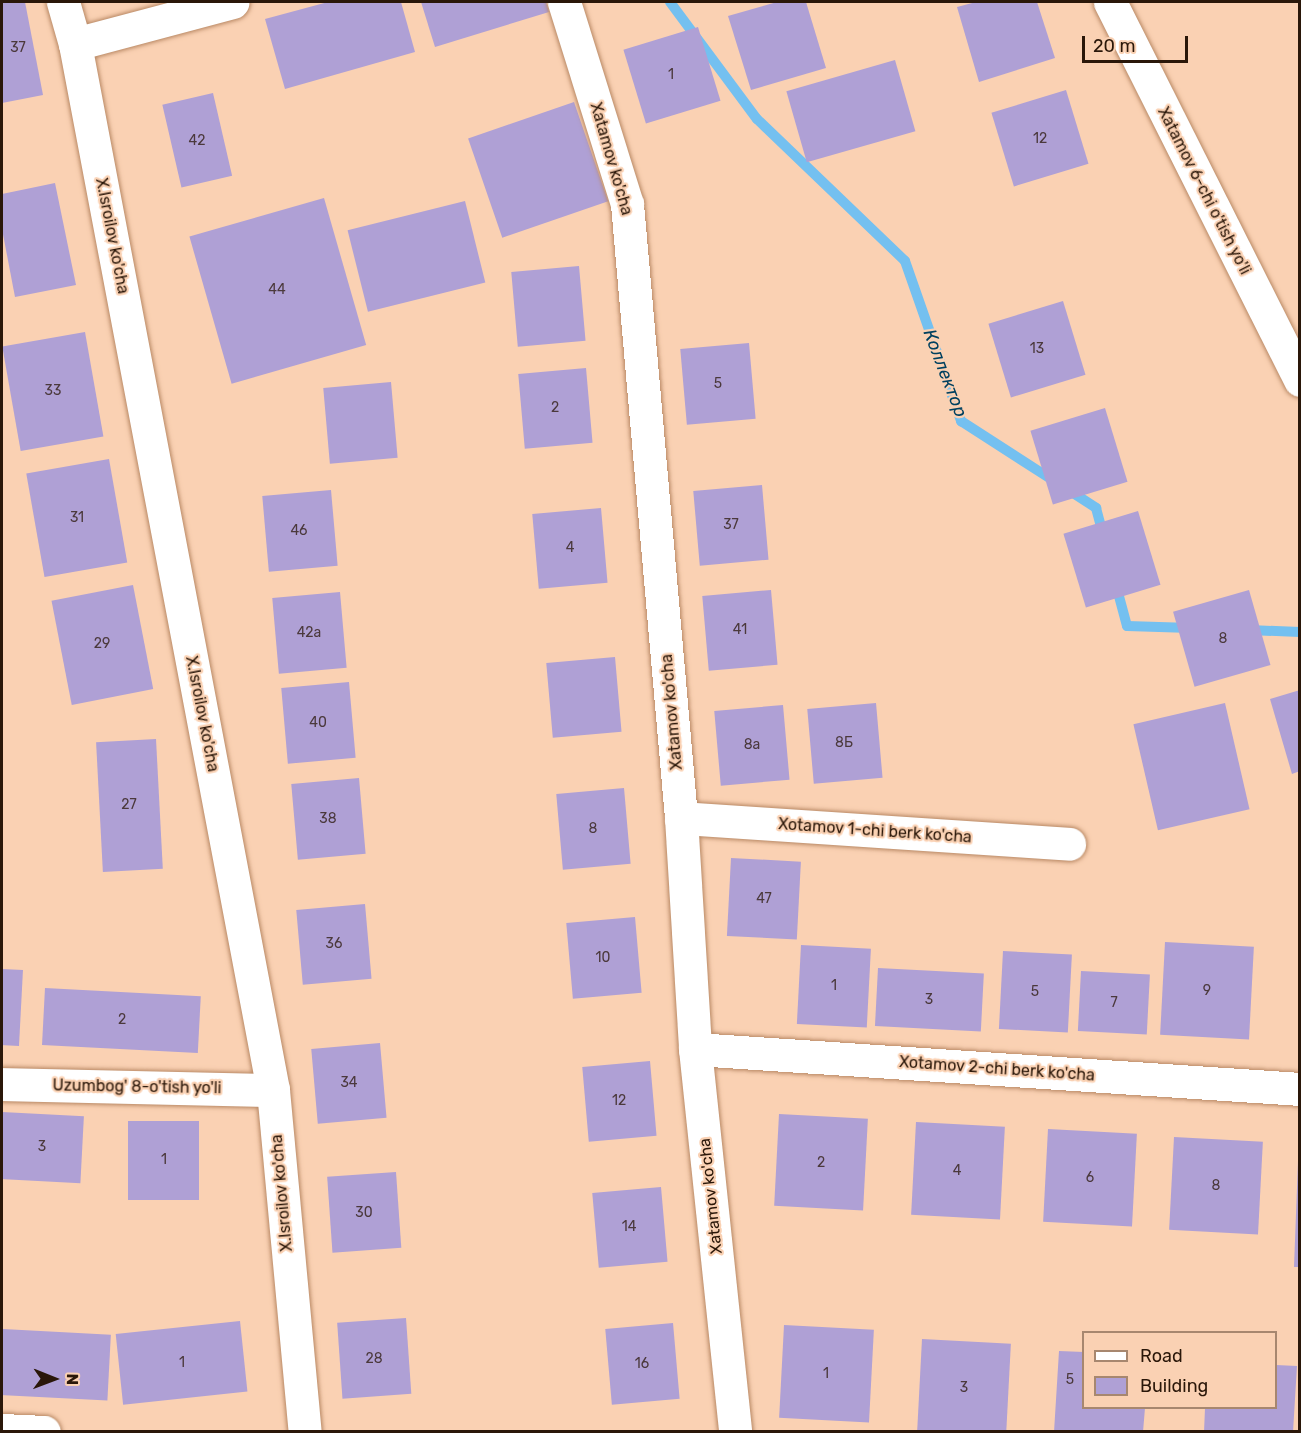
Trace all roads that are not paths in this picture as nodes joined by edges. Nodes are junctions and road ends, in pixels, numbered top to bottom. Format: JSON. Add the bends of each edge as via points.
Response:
{"nodes":[{"id":1,"x":63,"y":2,"type":"edge"},
{"id":2,"x":233,"y":2,"type":"edge"},
{"id":3,"x":564,"y":2,"type":"edge"},
{"id":4,"x":1110,"y":2,"type":"edge"},
{"id":5,"x":75,"y":44,"type":"junction"},
{"id":6,"x":1299,"y":380,"type":"edge"},
{"id":7,"x":681,"y":818,"type":"junction"},
{"id":8,"x":1069,"y":844,"type":"dead end"},
{"id":9,"x":695,"y":1048,"type":"junction"},
{"id":10,"x":2,"y":1084,"type":"edge"},
{"id":11,"x":1299,"y":1089,"type":"edge"},
{"id":12,"x":273,"y":1090,"type":"junction"},
{"id":13,"x":2,"y":1430,"type":"edge"},
{"id":14,"x":44,"y":1431,"type":"edge"},
{"id":15,"x":305,"y":1431,"type":"edge"},
{"id":16,"x":735,"y":1431,"type":"edge"}],
"edges":[{"from":1,"to":5,"type":"street","name":"X.Isroilov ko'cha"},
{"from":2,"to":5,"type":"street"},
{"from":3,"to":7,"type":"street","name":"Xatamov ko'cha","via":[[627,204]]},
{"from":4,"to":6,"type":"street","name":"Xatamov 6-chi o'tish yo'li"},
{"from":5,"to":12,"type":"street","name":"X.Isroilov ko'cha"},
{"from":7,"to":8,"type":"street","name":"Xotamov 1-chi berk ko'cha"},
{"from":7,"to":9,"type":"street","name":"Xatamov ko'cha"},
{"from":9,"to":11,"type":"street","name":"Xotamov 2-chi berk ko'cha"},
{"from":9,"to":16,"type":"street","name":"Xatamov ko'cha"},
{"from":10,"to":12,"type":"street","name":"Uzumbog' 8-o'tish yo'li"},
{"from":12,"to":15,"type":"street","name":"X.Isroilov ko'cha"},
{"from":13,"to":14,"type":"street"}]}
